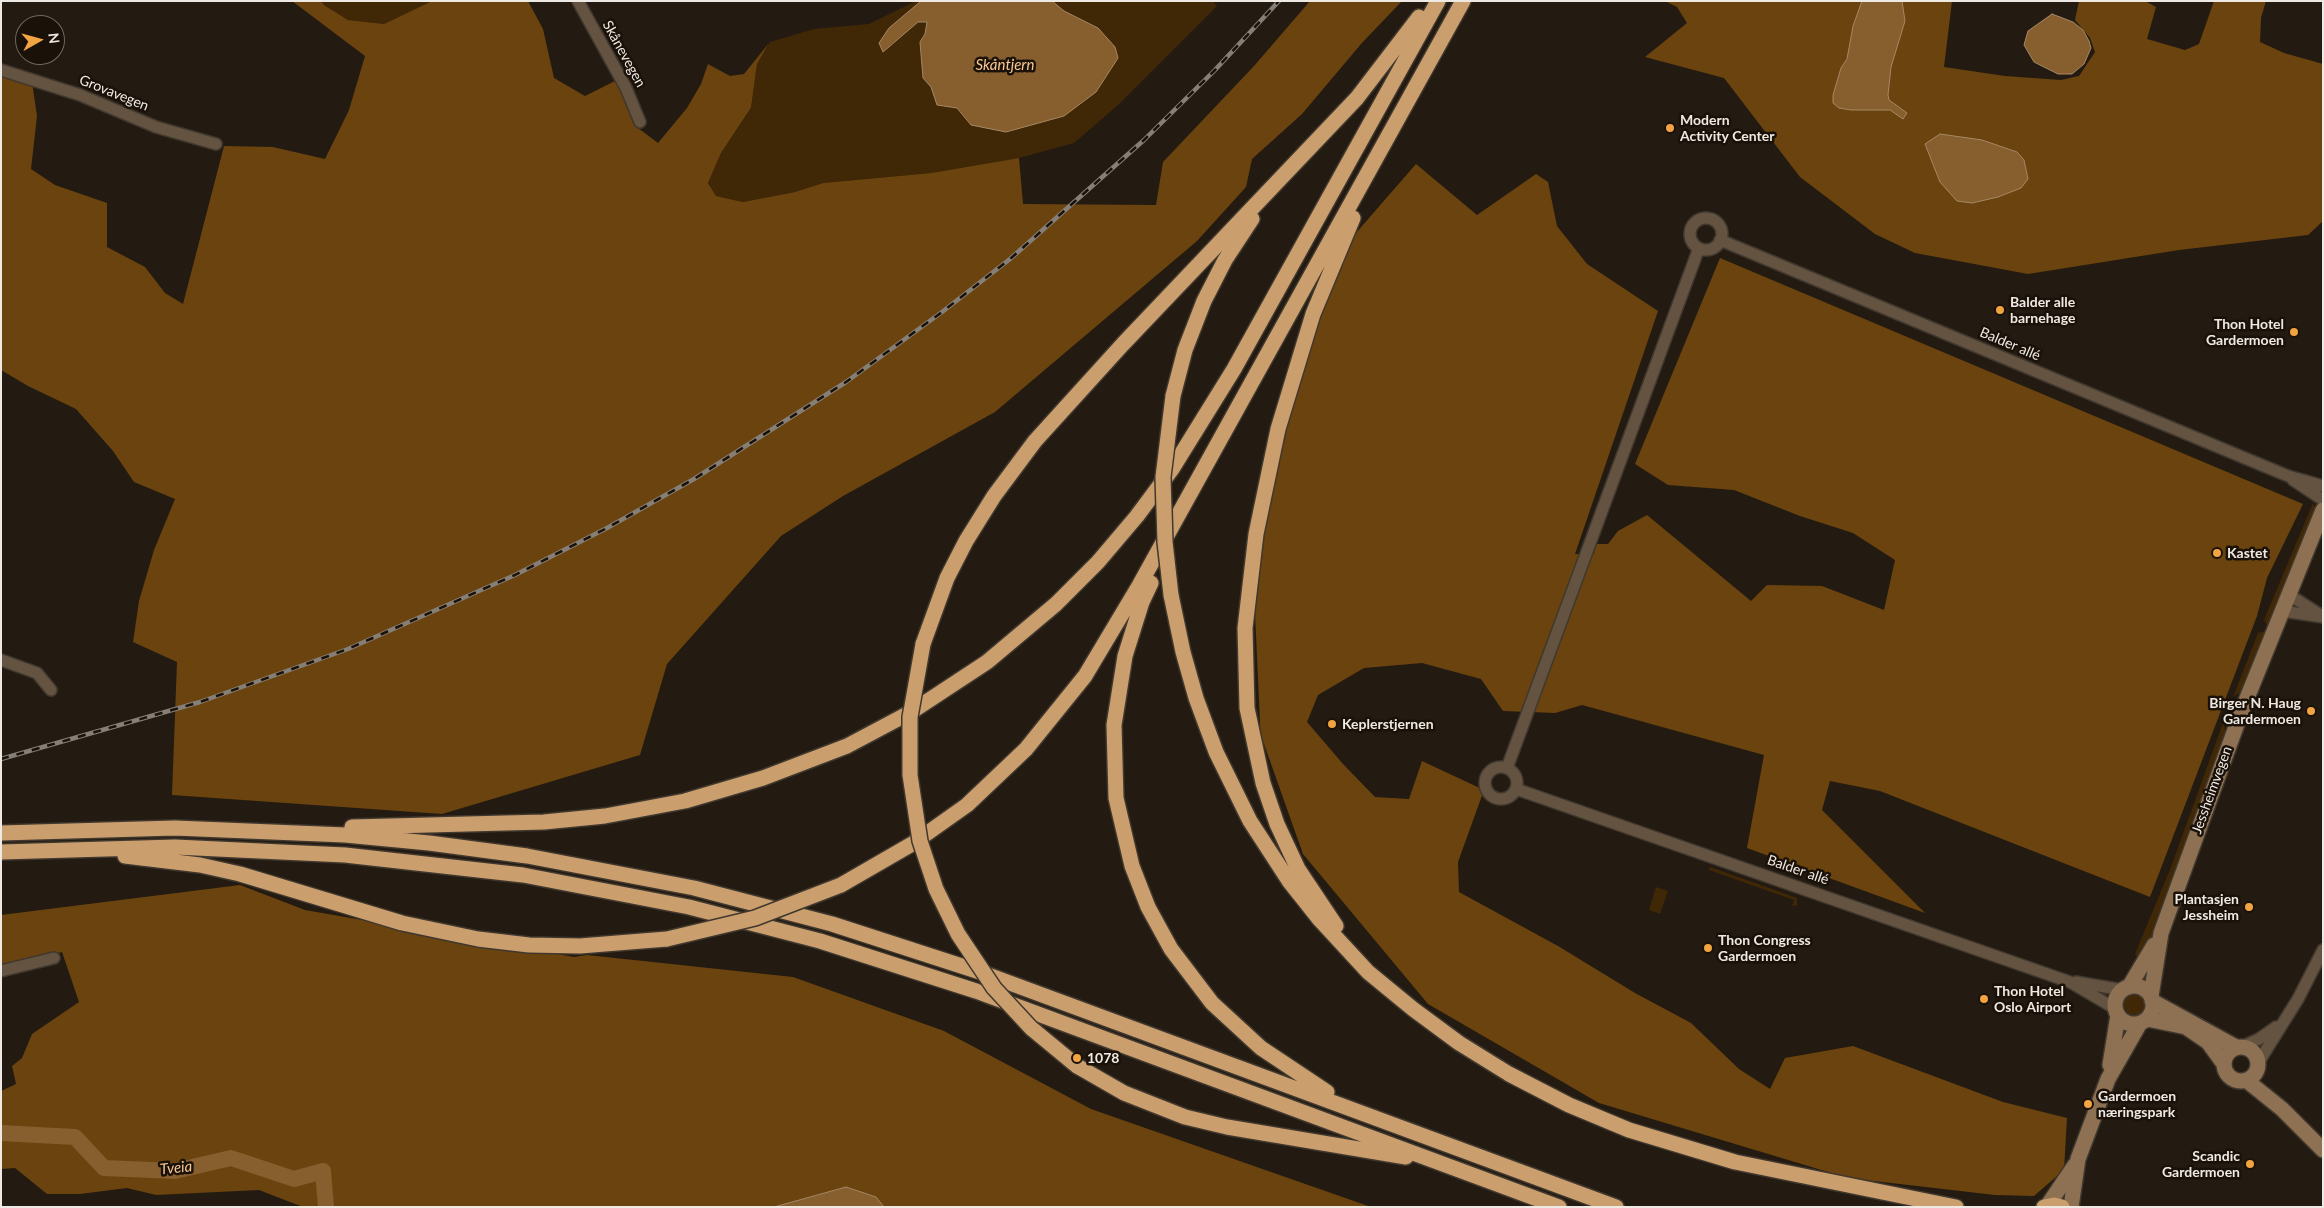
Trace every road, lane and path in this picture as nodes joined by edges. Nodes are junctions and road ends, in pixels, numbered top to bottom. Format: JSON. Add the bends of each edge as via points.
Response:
{"nodes":[{"id":1,"x":578,"y":1,"type":"edge"},
{"id":2,"x":1430,"y":1,"type":"edge"},
{"id":3,"x":1438,"y":1,"type":"edge"},
{"id":4,"x":1463,"y":1,"type":"edge"},
{"id":5,"x":1,"y":70,"type":"edge"},
{"id":6,"x":1407,"y":103,"type":"junction"},
{"id":7,"x":640,"y":122,"type":"dead end"},
{"id":8,"x":216,"y":144,"type":"dead end"},
{"id":9,"x":1269,"y":190,"type":"junction"},
{"id":10,"x":1720,"y":240,"type":"junction"},
{"id":11,"x":1699,"y":248,"type":"junction"},
{"id":12,"x":2288,"y":476,"type":"junction"},
{"id":13,"x":2323,"y":486,"type":"edge"},
{"id":14,"x":2323,"y":500,"type":"edge"},
{"id":15,"x":2323,"y":510,"type":"edge"},
{"id":16,"x":1180,"y":512,"type":"junction"},
{"id":17,"x":2288,"y":594,"type":"junction"},
{"id":18,"x":2282,"y":611,"type":"junction"},
{"id":19,"x":1,"y":660,"type":"edge"},
{"id":20,"x":51,"y":690,"type":"dead end"},
{"id":21,"x":1507,"y":768,"type":"junction"},
{"id":22,"x":1516,"y":789,"type":"junction"},
{"id":23,"x":270,"y":831,"type":"junction"},
{"id":24,"x":1,"y":833,"type":"edge"},
{"id":25,"x":54,"y":849,"type":"junction"},
{"id":26,"x":1,"y":852,"type":"edge"},
{"id":27,"x":2161,"y":933,"type":"junction"},
{"id":28,"x":2323,"y":950,"type":"edge"},
{"id":29,"x":54,"y":958,"type":"dead end"},
{"id":30,"x":1,"y":971,"type":"edge"},
{"id":31,"x":2070,"y":982,"type":"junction"},
{"id":32,"x":2126,"y":989,"type":"junction"},
{"id":33,"x":2152,"y":998,"type":"junction"},
{"id":34,"x":1414,"y":1009,"type":"junction"},
{"id":35,"x":2117,"y":1012,"type":"junction"},
{"id":36,"x":2143,"y":1021,"type":"junction"},
{"id":37,"x":2282,"y":1024,"type":"junction"},
{"id":38,"x":2238,"y":1047,"type":"junction"},
{"id":39,"x":2224,"y":1064,"type":"junction"},
{"id":40,"x":2258,"y":1065,"type":"junction"},
{"id":41,"x":2108,"y":1078,"type":"junction"},
{"id":42,"x":2246,"y":1080,"type":"junction"},
{"id":43,"x":2282,"y":1109,"type":"junction"},
{"id":44,"x":1364,"y":1113,"type":"junction"},
{"id":45,"x":2323,"y":1150,"type":"edge"},
{"id":46,"x":2078,"y":1159,"type":"junction"},
{"id":47,"x":1452,"y":1167,"type":"junction"},
{"id":48,"x":2052,"y":1206,"type":"edge"},
{"id":49,"x":1559,"y":1207,"type":"edge"},
{"id":50,"x":1616,"y":1207,"type":"edge"},
{"id":51,"x":1955,"y":1207,"type":"edge"},
{"id":52,"x":1961,"y":1207,"type":"edge"},
{"id":53,"x":2071,"y":1207,"type":"edge"}],
"edges":[{"from":1,"to":7,"type":"street","name":"Skånevegen","via":[[626,88]]},
{"from":2,"to":9,"type":"highway","via":[[1357,98]]},
{"from":3,"to":23,"type":"highway","via":[[1234,369],[1172,469],[1085,576],[1033,625],[987,662],[919,708],[847,746],[763,778],[685,801],[605,816],[544,822]]},
{"from":4,"to":6,"type":"highway"},
{"from":5,"to":8,"type":"street","name":"Grovavegen","via":[[80,95],[156,126]]},
{"from":6,"to":16,"type":"highway"},
{"from":6,"to":34,"type":"highway","via":[[1405,122],[1362,200],[1335,258],[1288,391],[1256,534],[1247,595],[1244,651],[1247,708],[1256,758],[1286,845],[1311,890],[1341,933]]},
{"from":9,"to":34,"type":"highway","bridge":true,"via":[[1225,260],[1204,301],[1185,350],[1173,396],[1163,477],[1171,595],[1199,705],[1216,752],[1250,821],[1289,881],[1320,920],[1368,972]]},
{"from":9,"to":47,"type":"highway","bridge":true,"via":[[1072,399],[1015,467],[956,560],[923,644],[910,717],[910,775],[917,826],[930,872],[950,919],[986,978],[1031,1028],[1077,1066],[1137,1099],[1197,1120]]},
{"from":10,"to":11,"type":"street","via":[[1709,249]]},
{"from":10,"to":11,"type":"street","via":[[1721,230],[1716,222],[1707,218],[1697,220],[1691,228],[1690,237]]},
{"from":10,"to":12,"type":"street","name":"Balder allé"},
{"from":11,"to":21,"type":"street"},
{"from":12,"to":13,"type":"street","name":"Balder allé"},
{"from":12,"to":14,"type":"street","name":"Balder allé"},
{"from":15,"to":17,"type":"main road","name":"Jessheimvegen"},
{"from":16,"to":25,"type":"highway","bridge":true,"via":[[1085,676],[1026,749],[967,804],[889,859],[841,885],[755,918],[667,939],[580,946],[529,945],[478,939],[402,923],[265,881],[200,866]]},
{"from":16,"to":44,"type":"highway","via":[[1171,542],[1142,602],[1119,680],[1114,725],[1114,773],[1120,821],[1132,866],[1148,906],[1171,949],[1217,1008],[1268,1053],[1317,1087]]},
{"from":17,"to":18,"type":"main road","name":"Jessheimvegen"},
{"from":17,"to":18,"type":"street","via":[[2323,617]]},
{"from":18,"to":27,"type":"main road","name":"Jessheimvegen","via":[[2241,713]]},
{"from":19,"to":20,"type":"street","via":[[36,673]]},
{"from":21,"to":22,"type":"street","via":[[1515,775]]},
{"from":21,"to":22,"type":"street","via":[[1497,767],[1488,773],[1486,789],[1498,799],[1508,797]]},
{"from":22,"to":31,"type":"street","name":"Balder allé"},
{"from":23,"to":24,"type":"highway","via":[[135,828]]},
{"from":23,"to":44,"type":"highway","via":[[392,839],[527,856],[655,880],[789,912],[980,972]]},
{"from":25,"to":26,"type":"highway"},
{"from":25,"to":47,"type":"highway","via":[[212,848],[379,858],[484,869],[689,907],[820,941],[968,988]]},
{"from":27,"to":32,"type":"main road","name":"Jessheimvegen"},
{"from":27,"to":33,"type":"main road","name":"Jessheimvegen"},
{"from":28,"to":37,"type":"street"},
{"from":29,"to":30,"type":"street"},
{"from":31,"to":32,"type":"street","name":"Balder allé"},
{"from":31,"to":35,"type":"street","name":"Balder allé"},
{"from":32,"to":33,"type":"main road","via":[[2143,989]]},
{"from":32,"to":35,"type":"main road","via":[[2118,996]]},
{"from":33,"to":36,"type":"main road","via":[[2152,1010]]},
{"from":33,"to":38,"type":"main road"},
{"from":34,"to":51,"type":"highway","via":[[1509,1074],[1629,1130],[1735,1162]]},
{"from":35,"to":36,"type":"main road","via":[[2130,1023]]},
{"from":35,"to":41,"type":"main road"},
{"from":36,"to":39,"type":"main road","via":[[2186,1027],[2208,1042]]},
{"from":36,"to":41,"type":"main road"},
{"from":37,"to":38,"type":"street","via":[[2260,1039]]},
{"from":37,"to":40,"type":"street"},
{"from":38,"to":39,"type":"main road","via":[[2228,1054]]},
{"from":38,"to":40,"type":"main road","via":[[2253,1051]]},
{"from":39,"to":42,"type":"main road","via":[[2231,1077]]},
{"from":40,"to":42,"type":"main road","via":[[2254,1076]]},
{"from":40,"to":43,"type":"main road"},
{"from":41,"to":46,"type":"main road"},
{"from":42,"to":43,"type":"main road"},
{"from":43,"to":45,"type":"main road"},
{"from":44,"to":50,"type":"highway"},
{"from":46,"to":48,"type":"main road"},
{"from":46,"to":53,"type":"main road"},
{"from":47,"to":49,"type":"highway"},
{"from":51,"to":52,"type":"highway"}]}
